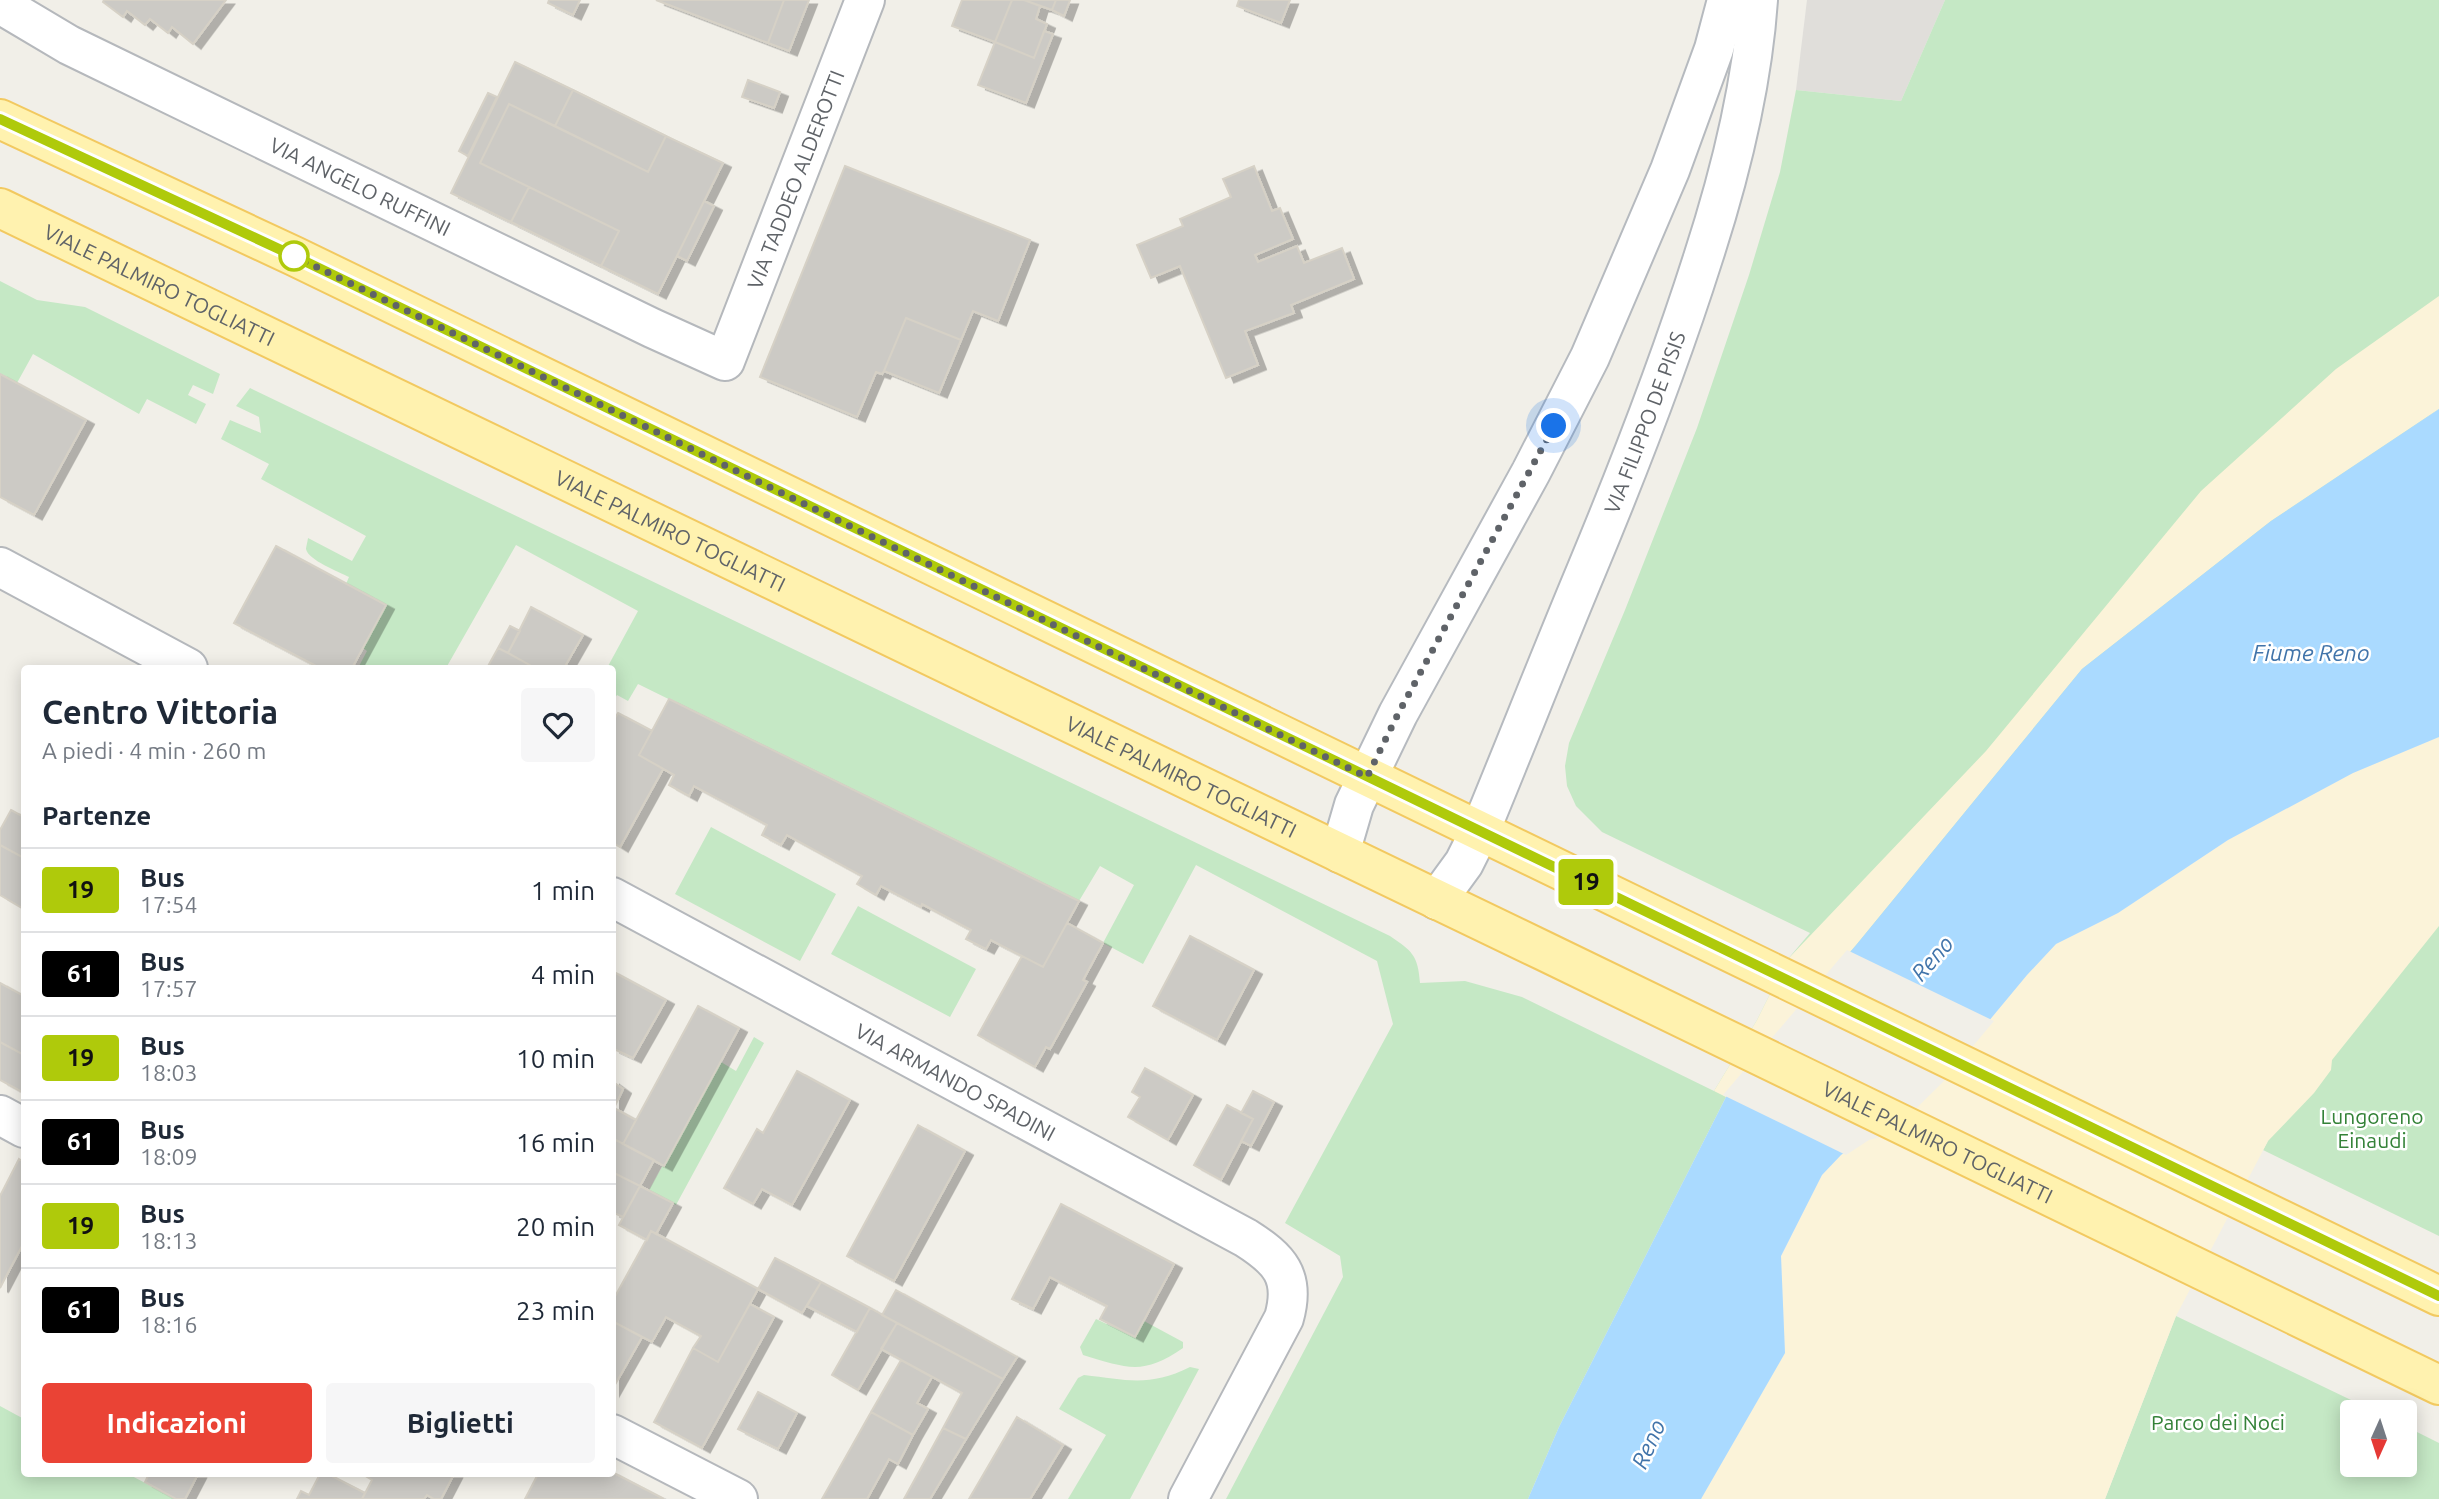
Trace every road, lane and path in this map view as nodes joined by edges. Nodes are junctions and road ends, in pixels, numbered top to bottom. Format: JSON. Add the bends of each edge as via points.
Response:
{"nodes":[{"id":1,"x":864,"y":0,"type":"edge"},
{"id":2,"x":1727,"y":0,"type":"edge"},
{"id":3,"x":1758,"y":0,"type":"edge"},
{"id":4,"x":0,"y":4,"type":"edge"},
{"id":5,"x":0,"y":119,"type":"edge"},
{"id":6,"x":0,"y":208,"type":"edge"},
{"id":7,"x":725,"y":361,"type":"joint"},
{"id":8,"x":0,"y":567,"type":"edge"},
{"id":9,"x":182,"y":665,"type":"edge"},
{"id":10,"x":1367,"y":777,"type":"junction"},
{"id":11,"x":1480,"y":831,"type":"junction"},
{"id":12,"x":1340,"y":853,"type":"junction"},
{"id":13,"x":616,"y":899,"type":"edge"},
{"id":14,"x":1437,"y":900,"type":"junction"},
{"id":15,"x":0,"y":1115,"type":"edge"},
{"id":16,"x":21,"y":1126,"type":"edge"},
{"id":17,"x":2439,"y":1296,"type":"edge"},
{"id":18,"x":2439,"y":1385,"type":"edge"},
{"id":19,"x":616,"y":1436,"type":"edge"},
{"id":20,"x":738,"y":1499,"type":"edge"},
{"id":21,"x":1188,"y":1499,"type":"edge"}],
"edges":[{"from":1,"to":7,"type":"street","name":"VIA TADDEO ALDEROTTI"},
{"from":2,"to":10,"type":"street","via":[[1670,170],[1590,357]]},
{"from":3,"to":11,"type":"street","name":"VIA FILIPPO DE PISIS","via":[[1742,116],[1716,218],[1674,349]]},
{"from":4,"to":7,"type":"street","name":"VIA ANGELO RUFFINI","via":[[69,45]]},
{"from":5,"to":10,"type":"main road","via":[[294,256]]},
{"from":6,"to":12,"type":"main road","name":"VIALE PALMIRO TOGLIATTI"},
{"from":8,"to":9,"type":"street"},
{"from":10,"to":11,"type":"main road"},
{"from":10,"to":12,"type":"street"},
{"from":11,"to":14,"type":"street"},
{"from":11,"to":17,"type":"main road"},
{"from":12,"to":14,"type":"main road","name":"VIALE PALMIRO TOGLIATTI"},
{"from":13,"to":21,"type":"street","name":"VIA ARMANDO SPADINI","via":[[1246,1238],[1273,1258],[1289,1291],[1284,1318]]},
{"from":14,"to":18,"type":"main road","name":"VIALE PALMIRO TOGLIATTI"},
{"from":15,"to":16,"type":"street"},
{"from":19,"to":20,"type":"street"}]}
